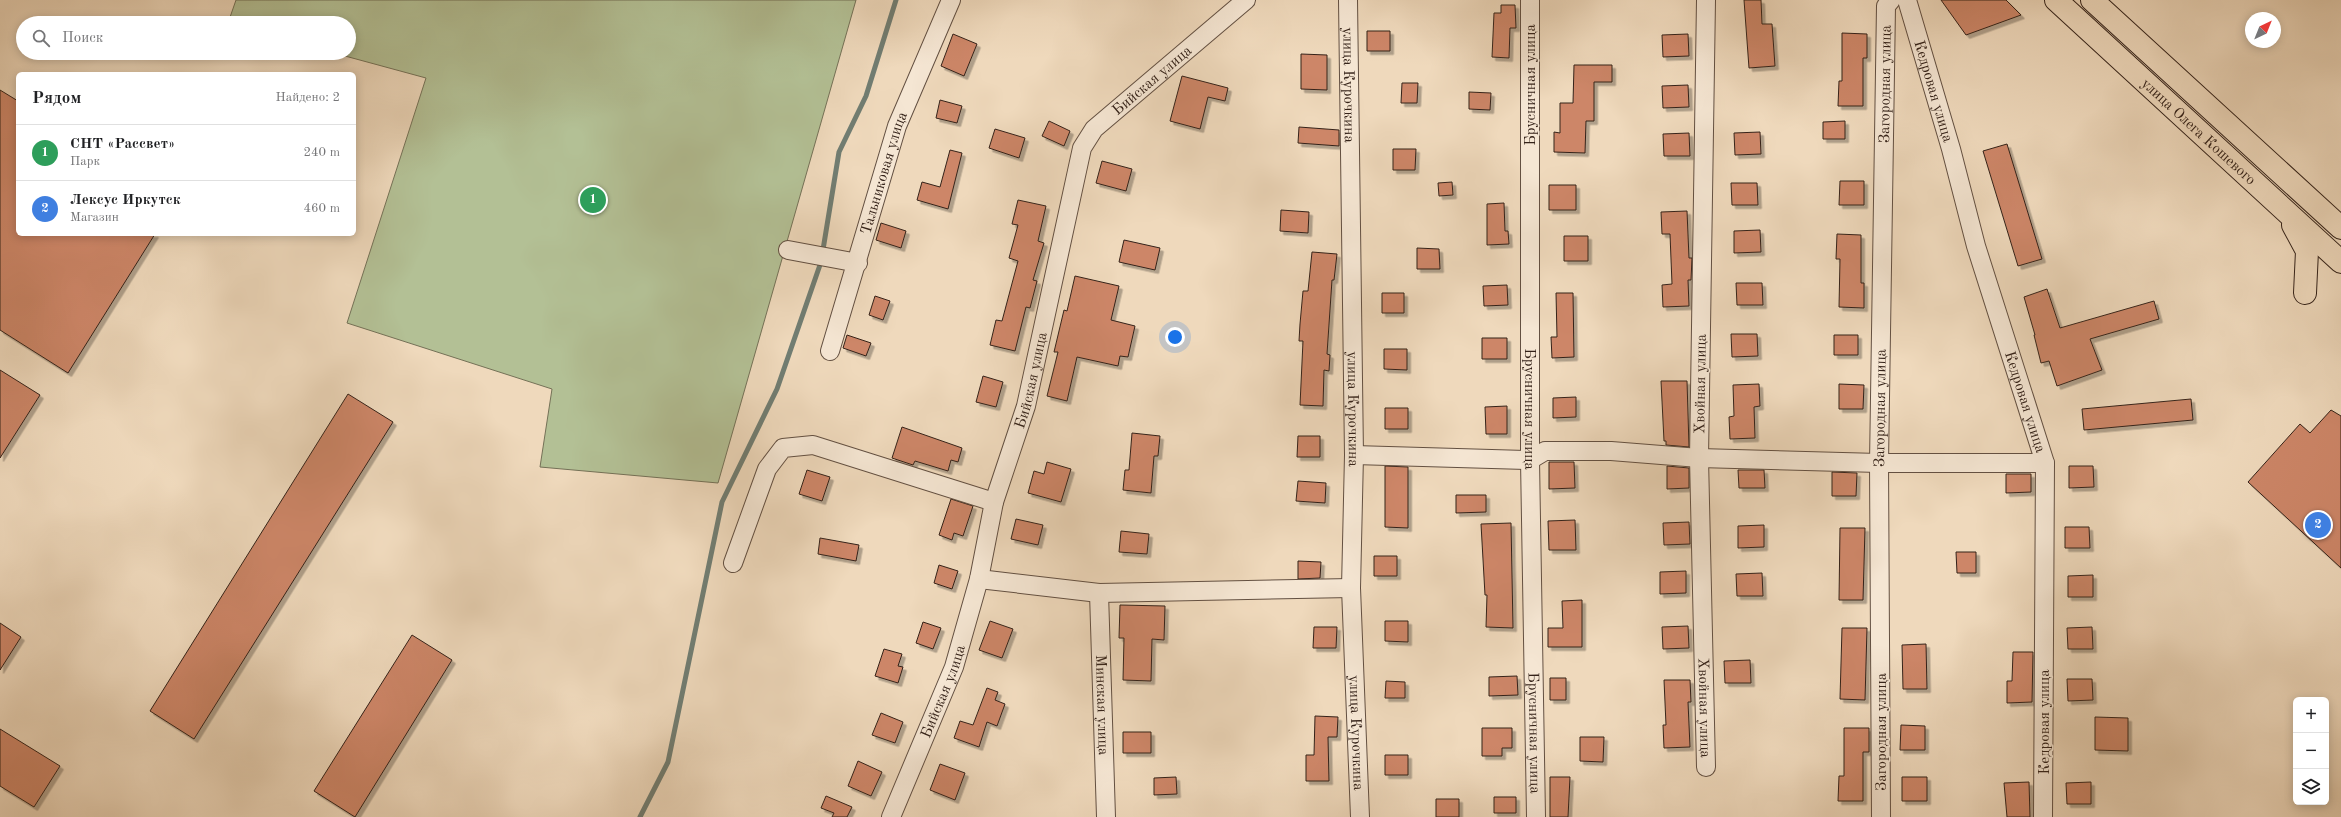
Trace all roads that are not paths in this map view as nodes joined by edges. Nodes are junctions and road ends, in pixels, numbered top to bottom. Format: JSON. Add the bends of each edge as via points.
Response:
{"nodes":[{"id":1,"x":952,"y":0,"type":"edge"},
{"id":2,"x":1246,"y":0,"type":"edge"},
{"id":3,"x":1348,"y":0,"type":"edge"},
{"id":4,"x":1530,"y":0,"type":"edge"},
{"id":5,"x":1706,"y":0,"type":"edge"},
{"id":6,"x":1891,"y":0,"type":"edge"},
{"id":7,"x":1907,"y":0,"type":"edge"},
{"id":8,"x":2056,"y":0,"type":"edge"},
{"id":9,"x":2092,"y":0,"type":"edge"},
{"id":10,"x":2274,"y":201,"type":"junction"},
{"id":11,"x":2341,"y":228,"type":"edge"},
{"id":12,"x":788,"y":250,"type":"dead end"},
{"id":13,"x":2341,"y":262,"type":"edge"},
{"id":14,"x":858,"y":263,"type":"junction"},
{"id":15,"x":2305,"y":293,"type":"dead end"},
{"id":16,"x":830,"y":351,"type":"dead end"},
{"id":17,"x":1354,"y":455,"type":"junction"},
{"id":18,"x":1699,"y":458,"type":"junction"},
{"id":19,"x":1530,"y":460,"type":"junction"},
{"id":20,"x":1879,"y":463,"type":"junction"},
{"id":21,"x":2045,"y":463,"type":"junction"},
{"id":22,"x":994,"y":502,"type":"junction"},
{"id":23,"x":733,"y":563,"type":"dead end"},
{"id":24,"x":979,"y":578,"type":"junction"},
{"id":25,"x":1351,"y":588,"type":"junction"},
{"id":26,"x":1099,"y":593,"type":"junction"},
{"id":27,"x":1706,"y":767,"type":"dead end"},
{"id":28,"x":891,"y":817,"type":"edge"},
{"id":29,"x":1106,"y":817,"type":"edge"},
{"id":30,"x":1360,"y":817,"type":"edge"},
{"id":31,"x":1536,"y":817,"type":"edge"},
{"id":32,"x":1881,"y":817,"type":"edge"},
{"id":33,"x":2042,"y":817,"type":"edge"}],
"edges":[{"from":1,"to":14,"type":"street","name":"Тальниковая улица","via":[[897,126],[868,220]]},
{"from":2,"to":22,"type":"street","name":"Бийская улица","via":[[1094,129],[1082,148],[1026,406]]},
{"from":3,"to":17,"type":"street","name":"улица Курочкина"},
{"from":4,"to":19,"type":"street","name":"Брусничная улица"},
{"from":5,"to":18,"type":"street","name":"Хвойная улица"},
{"from":6,"to":20,"type":"street","name":"Загородная улица","via":[[1886,6]]},
{"from":7,"to":21,"type":"street","name":"Кедровая улица","via":[[1951,149],[1976,246]]},
{"from":8,"to":10,"type":"main road","name":"улица Олега Кошевого"},
{"from":9,"to":11,"type":"main road","name":"улица Олега Кошевого"},
{"from":10,"to":13,"type":"main road","name":"улица Олега Кошевого"},
{"from":10,"to":15,"type":"main road","via":[[2296,229],[2307,251]]},
{"from":12,"to":14,"type":"street"},
{"from":14,"to":16,"type":"street","name":"Тальниковая улица"},
{"from":17,"to":19,"type":"street"},
{"from":17,"to":25,"type":"street","name":"улица Курочкина"},
{"from":18,"to":19,"type":"street","via":[[1611,451],[1545,451]]},
{"from":18,"to":20,"type":"street"},
{"from":18,"to":27,"type":"street","name":"Хвойная улица"},
{"from":19,"to":31,"type":"street","name":"Брусничная улица"},
{"from":20,"to":21,"type":"street"},
{"from":20,"to":32,"type":"street","name":"Загородная улица"},
{"from":21,"to":33,"type":"street","name":"Кедровая улица"},
{"from":22,"to":23,"type":"street","via":[[813,445],[783,448],[767,469]]},
{"from":22,"to":24,"type":"street","name":"Бийская улица"},
{"from":24,"to":26,"type":"street"},
{"from":24,"to":28,"type":"street","name":"Бийская улица","via":[[954,667]]},
{"from":25,"to":26,"type":"street"},
{"from":25,"to":30,"type":"street","name":"улица Курочкина"},
{"from":26,"to":29,"type":"street","name":"Минская улица"}]}
